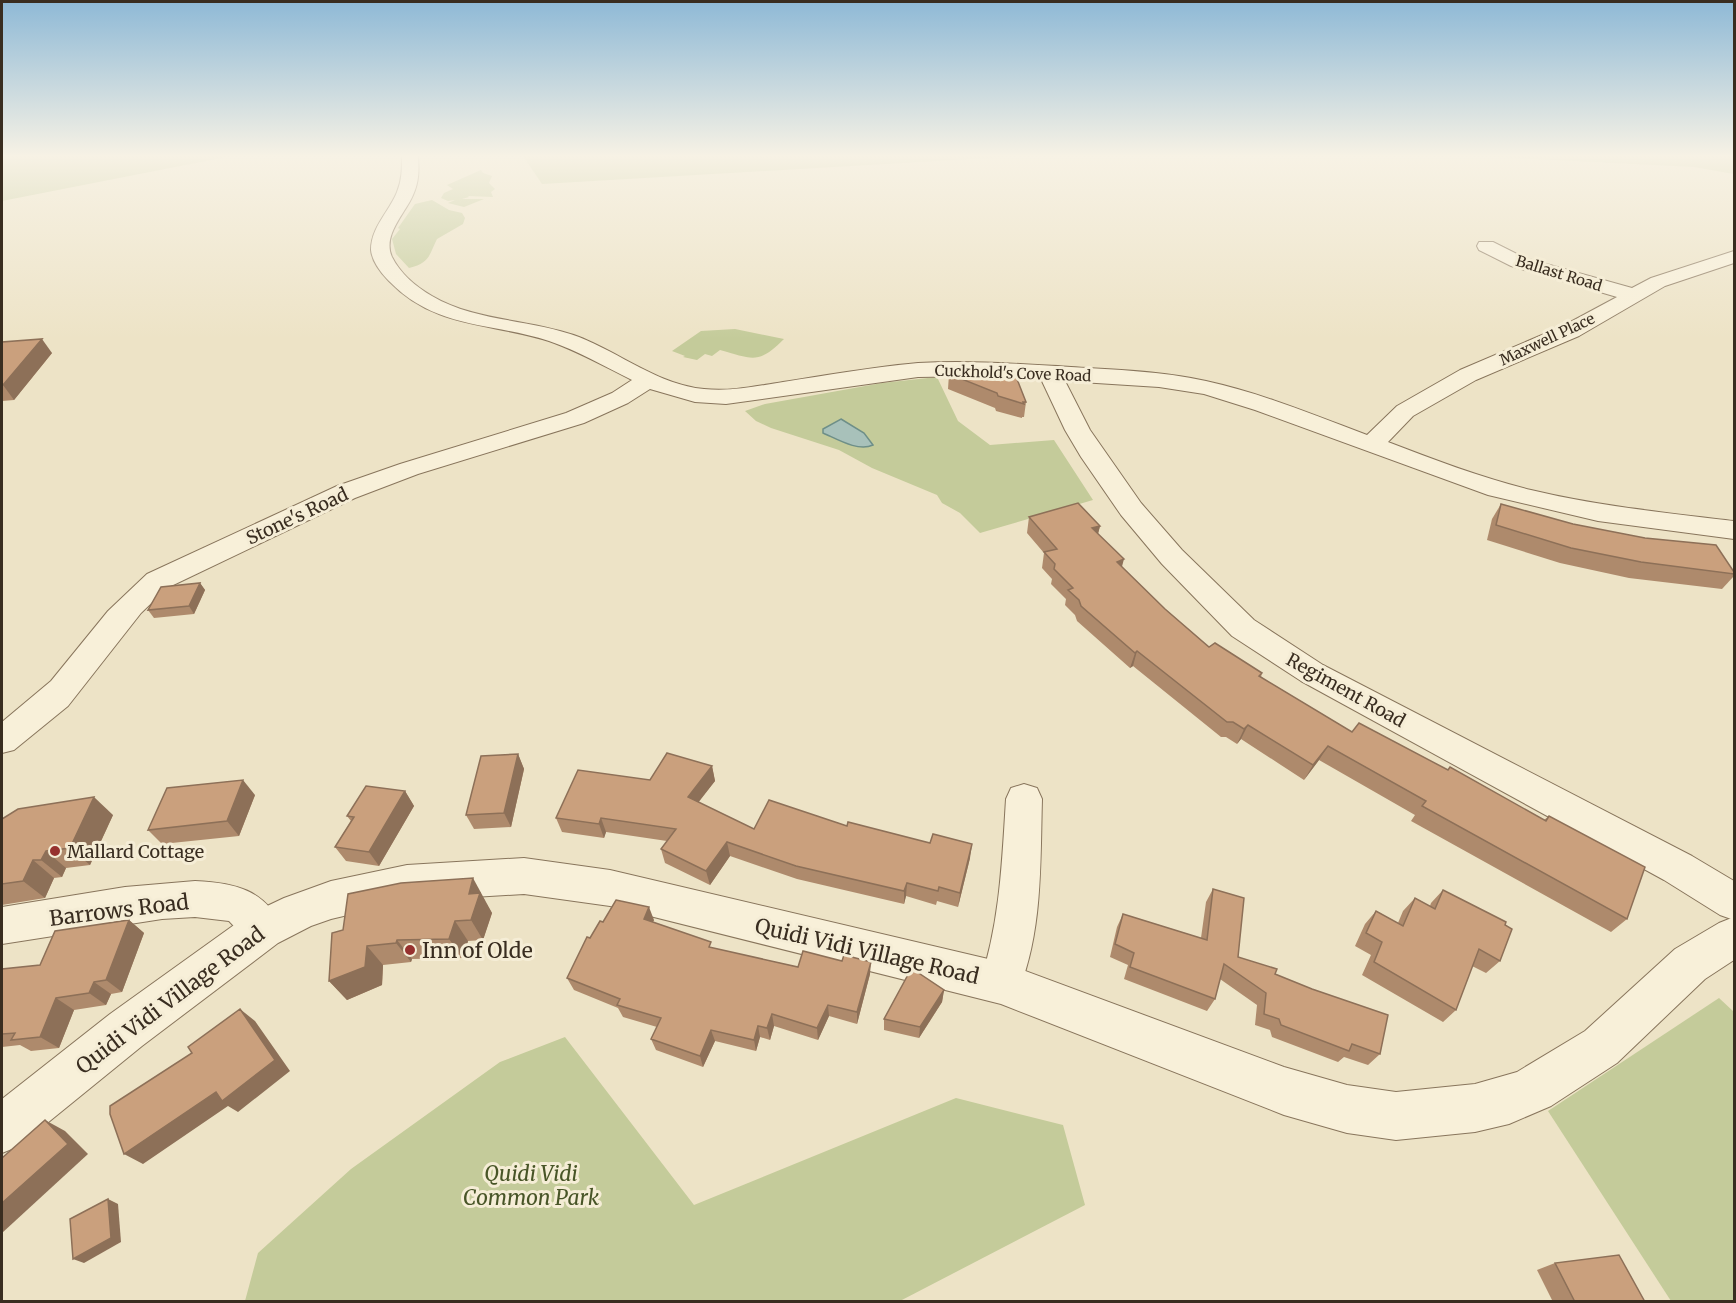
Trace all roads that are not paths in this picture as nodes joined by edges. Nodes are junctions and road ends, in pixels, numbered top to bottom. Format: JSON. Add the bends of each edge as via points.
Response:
{"nodes":[{"id":1,"x":391,"y":217,"type":"edge"},
{"id":2,"x":1486,"y":246,"type":"dead end"},
{"id":3,"x":1734,"y":257,"type":"edge"},
{"id":4,"x":1633,"y":296,"type":"junction"},
{"id":5,"x":1050,"y":373,"type":"junction"},
{"id":6,"x":648,"y":380,"type":"junction"},
{"id":7,"x":1372,"y":444,"type":"junction"},
{"id":8,"x":1734,"y":530,"type":"edge"},
{"id":9,"x":2,"y":740,"type":"edge"},
{"id":10,"x":1024,"y":799,"type":"dead end"},
{"id":11,"x":1734,"y":902,"type":"edge"},
{"id":12,"x":2,"y":926,"type":"edge"},
{"id":13,"x":263,"y":929,"type":"junction"},
{"id":14,"x":1734,"y":937,"type":"edge"},
{"id":15,"x":1001,"y":983,"type":"junction"},
{"id":16,"x":2,"y":1129,"type":"edge"}],
"edges":[{"from":1,"to":6,"type":"street","name":"Cuckhold's Cove Road","via":[[379,244],[386,265],[410,291],[468,317],[545,333],[586,347]]},
{"from":2,"to":4,"type":"street","name":"Ballast Road","via":[[1518,262]]},
{"from":3,"to":4,"type":"street","name":"Maxwell Place","via":[[1658,282]]},
{"from":4,"to":7,"type":"street","name":"Maxwell Place","via":[[1572,331],[1468,375],[1405,411]]},
{"from":5,"to":6,"type":"street","name":"Cuckhold's Cove Road","via":[[928,369],[726,398],[697,396]]},
{"from":5,"to":7,"type":"street","name":"Cuckhold's Cove Road","via":[[1203,387],[1257,402]]},
{"from":5,"to":11,"type":"street","name":"Regiment Road","via":[[1080,436],[1134,513],[1243,627],[1312,673],[1678,868]]},
{"from":6,"to":9,"type":"street","name":"Stone's Road","via":[[620,398],[575,418],[346,492],[157,581],[137,596],[63,690]]},
{"from":7,"to":8,"type":"street","name":"Cuckhold's Cove Road","via":[[1540,502],[1632,519]]},
{"from":10,"to":15,"type":"street","via":[[1020,897]]},
{"from":12,"to":13,"type":"street","name":"Barrows Road","via":[[191,899],[239,905]]},
{"from":13,"to":15,"type":"street","name":"Quidi Vidi Village Road","via":[[299,911],[369,890],[407,883],[524,876],[610,888]]},
{"from":13,"to":16,"type":"street","name":"Quidi Vidi Village Road","via":[[126,1030]]},
{"from":14,"to":15,"type":"street","name":"Quidi Vidi Village Road","via":[[1690,964],[1601,1047],[1534,1089],[1509,1100],[1431,1114],[1396,1116],[1347,1109],[1284,1091]]}]}
